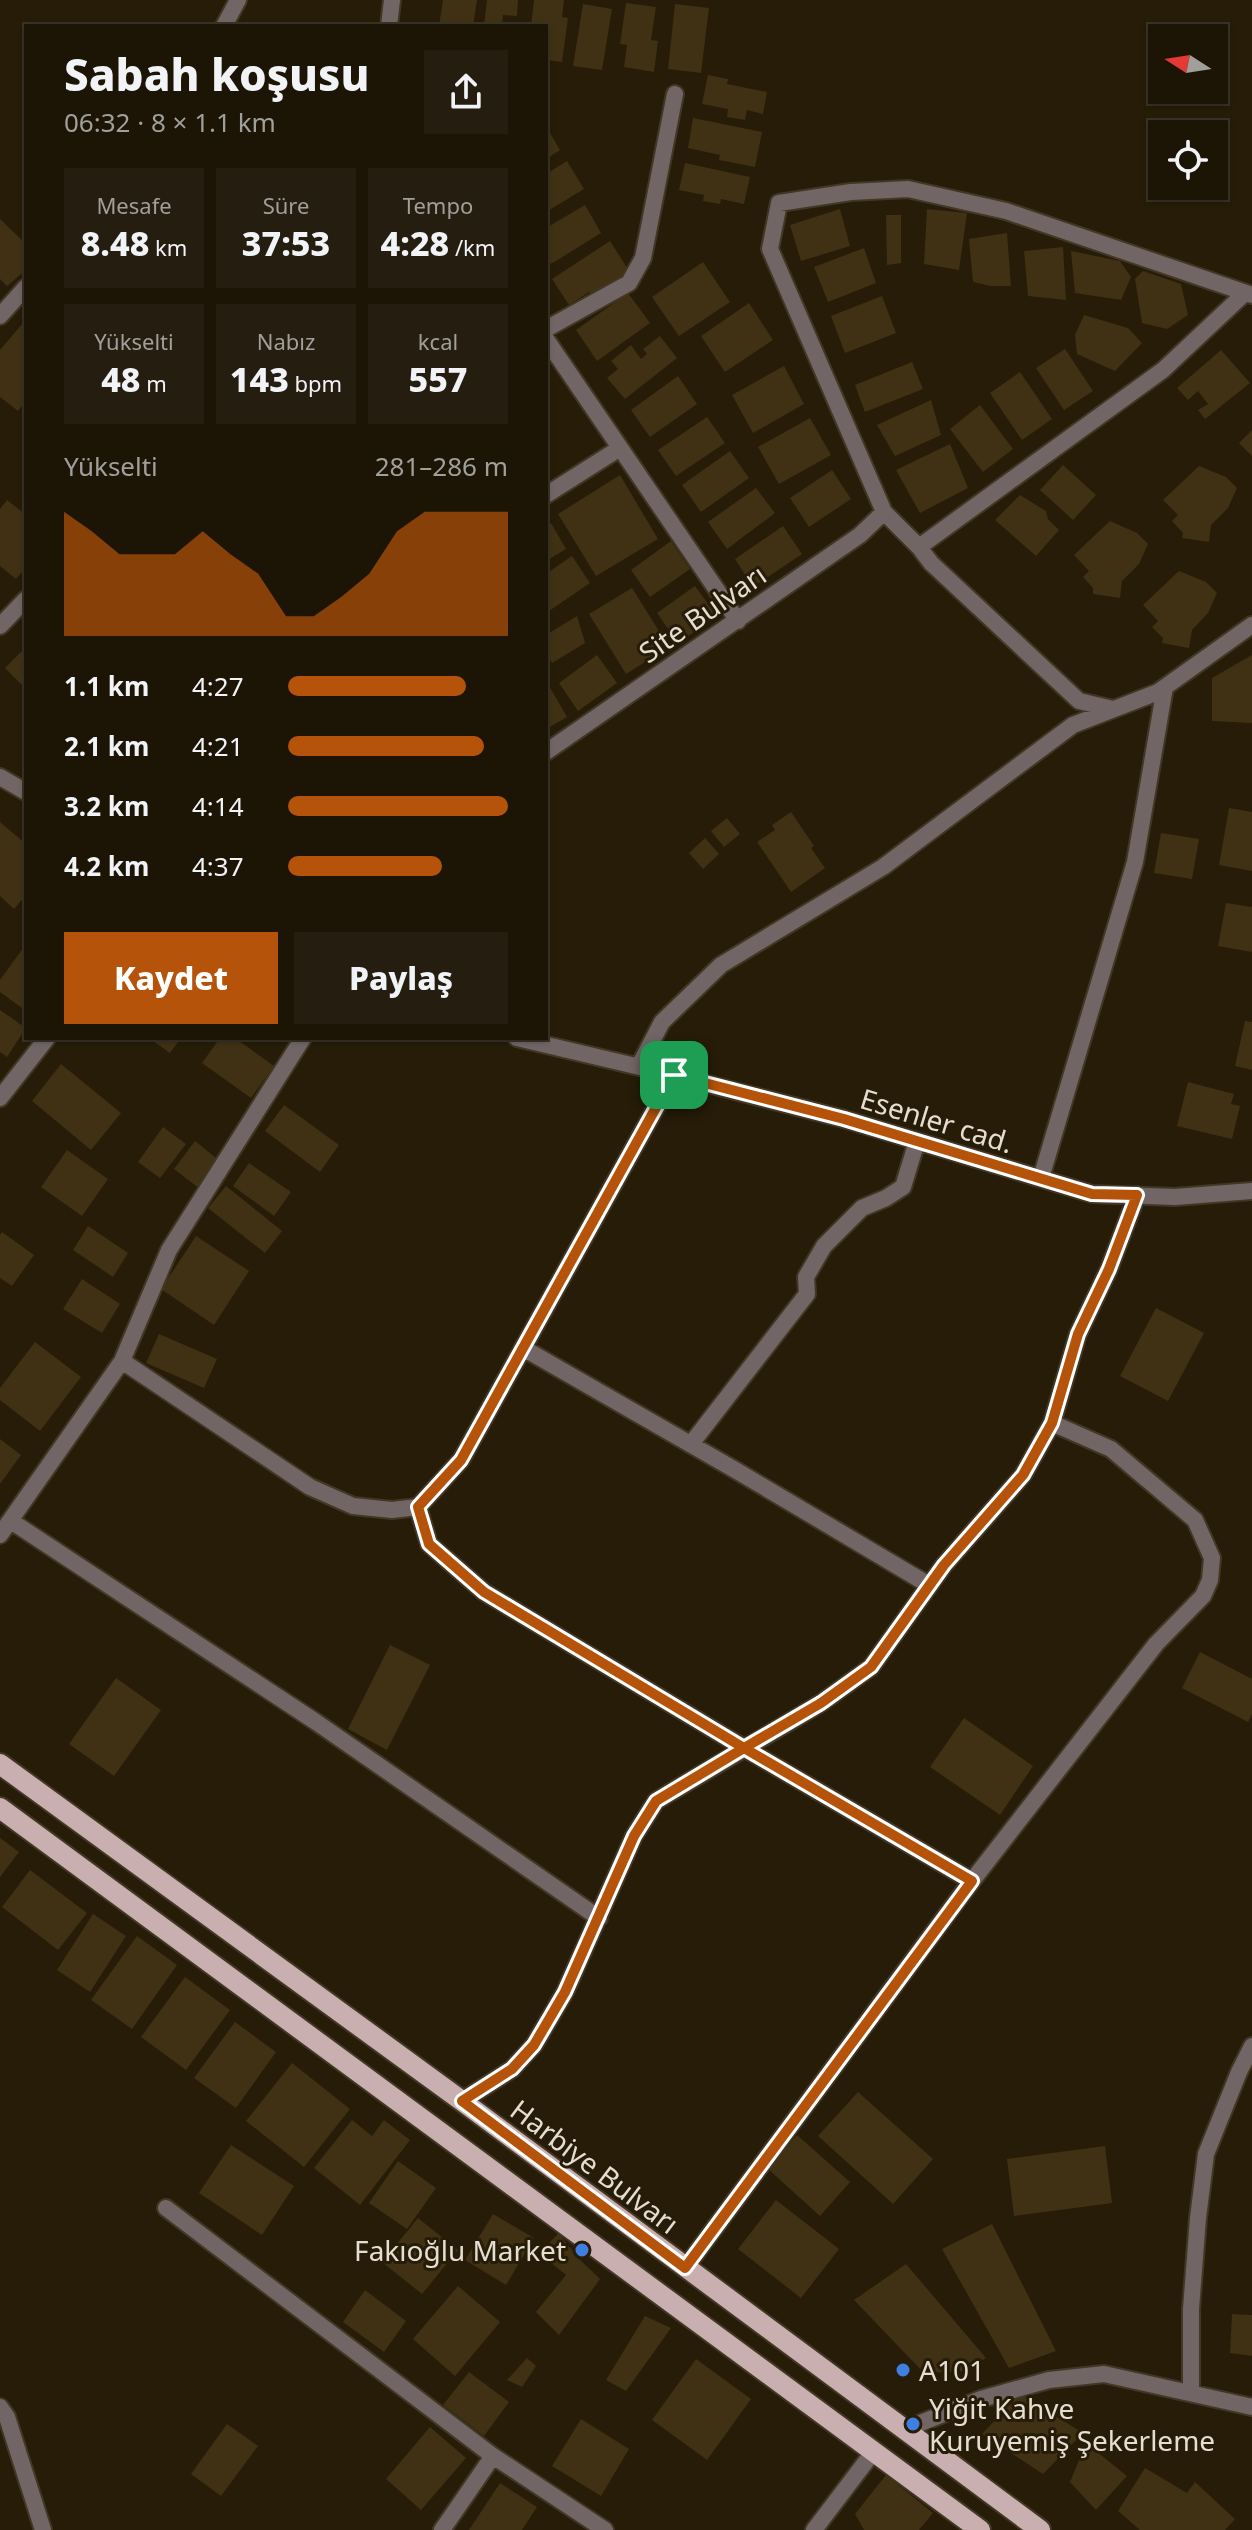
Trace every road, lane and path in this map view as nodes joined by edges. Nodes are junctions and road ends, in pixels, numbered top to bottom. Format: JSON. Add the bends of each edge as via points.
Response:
{"nodes":[{"id":1,"x":238,"y":0,"type":"edge"},
{"id":2,"x":392,"y":0,"type":"edge"},
{"id":3,"x":225,"y":24,"type":"edge"},
{"id":4,"x":389,"y":24,"type":"edge"},
{"id":5,"x":675,"y":94,"type":"dead end"},
{"id":6,"x":24,"y":289,"type":"edge"},
{"id":7,"x":1249,"y":294,"type":"edge"},
{"id":8,"x":0,"y":316,"type":"edge"},
{"id":9,"x":548,"y":328,"type":"edge"},
{"id":10,"x":548,"y":342,"type":"edge"},
{"id":11,"x":620,"y":448,"type":"junction"},
{"id":12,"x":548,"y":494,"type":"edge"},
{"id":13,"x":884,"y":512,"type":"junction"},
{"id":14,"x":919,"y":547,"type":"junction"},
{"id":15,"x":24,"y":601,"type":"edge"},
{"id":16,"x":738,"y":621,"type":"junction"},
{"id":17,"x":1252,"y":625,"type":"edge"},
{"id":18,"x":0,"y":626,"type":"edge"},
{"id":19,"x":1165,"y":687,"type":"junction"},
{"id":20,"x":1113,"y":709,"type":"junction"},
{"id":21,"x":548,"y":751,"type":"edge"},
{"id":22,"x":0,"y":777,"type":"edge"},
{"id":23,"x":24,"y":791,"type":"edge"},
{"id":24,"x":45,"y":1040,"type":"edge"},
{"id":25,"x":302,"y":1040,"type":"edge"},
{"id":26,"x":526,"y":1040,"type":"edge"},
{"id":27,"x":639,"y":1066,"type":"junction"},
{"id":28,"x":674,"y":1075,"type":"junction"},
{"id":29,"x":0,"y":1098,"type":"edge"},
{"id":30,"x":917,"y":1141,"type":"junction"},
{"id":31,"x":1041,"y":1178,"type":"junction"},
{"id":32,"x":1252,"y":1191,"type":"edge"},
{"id":33,"x":1137,"y":1195,"type":"junction"},
{"id":34,"x":523,"y":1348,"type":"junction"},
{"id":35,"x":122,"y":1361,"type":"junction"},
{"id":36,"x":1052,"y":1423,"type":"junction"},
{"id":37,"x":691,"y":1444,"type":"junction"},
{"id":38,"x":418,"y":1507,"type":"junction"},
{"id":39,"x":11,"y":1521,"type":"junction"},
{"id":40,"x":0,"y":1535,"type":"edge"},
{"id":41,"x":929,"y":1585,"type":"junction"},
{"id":42,"x":744,"y":1748,"type":"junction"},
{"id":43,"x":0,"y":1764,"type":"edge"},
{"id":44,"x":0,"y":1808,"type":"edge"},
{"id":45,"x":972,"y":1881,"type":"junction"},
{"id":46,"x":599,"y":1918,"type":"junction"},
{"id":47,"x":1252,"y":2046,"type":"edge"},
{"id":48,"x":462,"y":2101,"type":"junction"},
{"id":49,"x":166,"y":2208,"type":"dead end"},
{"id":50,"x":685,"y":2268,"type":"junction"},
{"id":51,"x":1191,"y":2393,"type":"junction"},
{"id":52,"x":0,"y":2407,"type":"edge"},
{"id":53,"x":1252,"y":2407,"type":"edge"},
{"id":54,"x":903,"y":2430,"type":"junction"},
{"id":55,"x":874,"y":2451,"type":"junction"},
{"id":56,"x":493,"y":2456,"type":"junction"},
{"id":57,"x":43,"y":2530,"type":"edge"},
{"id":58,"x":442,"y":2530,"type":"edge"},
{"id":59,"x":605,"y":2530,"type":"edge"},
{"id":60,"x":814,"y":2530,"type":"edge"},
{"id":61,"x":980,"y":2530,"type":"edge"},
{"id":62,"x":1040,"y":2530,"type":"edge"}],
"edges":[{"from":1,"to":3,"type":"street"},
{"from":2,"to":4,"type":"street"},
{"from":5,"to":9,"type":"street","via":[[643,258],[629,283]]},
{"from":6,"to":8,"type":"street"},
{"from":7,"to":13,"type":"street","via":[[1006,211],[908,189],[779,203],[770,249]]},
{"from":7,"to":14,"type":"street","via":[[1163,370]]},
{"from":10,"to":11,"type":"street"},
{"from":11,"to":12,"type":"street"},
{"from":11,"to":16,"type":"street"},
{"from":13,"to":14,"type":"street"},
{"from":13,"to":16,"type":"street","name":"Site Bulvarı","via":[[860,535]]},
{"from":14,"to":20,"type":"street","via":[[1079,701]]},
{"from":15,"to":18,"type":"street"},
{"from":16,"to":21,"type":"street","name":"Site Bulvarı"},
{"from":17,"to":19,"type":"street"},
{"from":19,"to":20,"type":"street"},
{"from":19,"to":31,"type":"street","via":[[1135,862]]},
{"from":20,"to":27,"type":"street","via":[[1073,725],[883,867],[721,965],[662,1022]]},
{"from":22,"to":23,"type":"street"},
{"from":24,"to":29,"type":"street"},
{"from":25,"to":35,"type":"street","via":[[169,1250]]},
{"from":26,"to":27,"type":"street","name":"Esenler cad."},
{"from":27,"to":28,"type":"street","name":"Esenler cad."},
{"from":28,"to":30,"type":"street","name":"Esenler cad."},
{"from":28,"to":34,"type":"street"},
{"from":30,"to":31,"type":"street","name":"Esenler cad."},
{"from":30,"to":37,"type":"street","via":[[903,1187],[862,1208],[824,1246],[806,1277],[807,1294]]},
{"from":31,"to":33,"type":"street","name":"Esenler cad.","via":[[1092,1194]]},
{"from":32,"to":33,"type":"street","name":"Esenler cad."},
{"from":33,"to":36,"type":"street","via":[[1078,1334]]},
{"from":34,"to":37,"type":"street"},
{"from":34,"to":38,"type":"street","via":[[461,1460]]},
{"from":35,"to":38,"type":"street","via":[[310,1487],[353,1506]]},
{"from":35,"to":39,"type":"street"},
{"from":36,"to":41,"type":"street","via":[[1023,1475]]},
{"from":36,"to":45,"type":"street","via":[[1111,1449],[1195,1520],[1212,1558],[1210,1580],[1203,1596],[1156,1644]]},
{"from":37,"to":41,"type":"street"},
{"from":38,"to":42,"type":"street","via":[[429,1544],[484,1592]]},
{"from":39,"to":40,"type":"street"},
{"from":39,"to":46,"type":"street","via":[[316,1722]]},
{"from":41,"to":42,"type":"street","via":[[871,1667]]},
{"from":42,"to":45,"type":"street"},
{"from":42,"to":46,"type":"street","via":[[656,1801],[634,1836]]},
{"from":43,"to":48,"type":"main road","name":"Harbiye Bulvarı"},
{"from":44,"to":55,"type":"main road"},
{"from":45,"to":50,"type":"street"},
{"from":46,"to":48,"type":"street","via":[[534,2045],[512,2069]]},
{"from":47,"to":51,"type":"street","via":[[1206,2154],[1191,2309]]},
{"from":48,"to":50,"type":"main road","name":"Harbiye Bulvarı"},
{"from":49,"to":56,"type":"street"},
{"from":50,"to":54,"type":"main road","name":"Harbiye Bulvarı"},
{"from":51,"to":53,"type":"street"},
{"from":51,"to":54,"type":"street","via":[[1104,2374],[1049,2380],[981,2399]]},
{"from":52,"to":57,"type":"street"},
{"from":54,"to":62,"type":"main road","name":"Harbiye Bulvarı"},
{"from":55,"to":60,"type":"street"},
{"from":55,"to":61,"type":"main road"},
{"from":56,"to":58,"type":"street"},
{"from":56,"to":59,"type":"street"}]}
